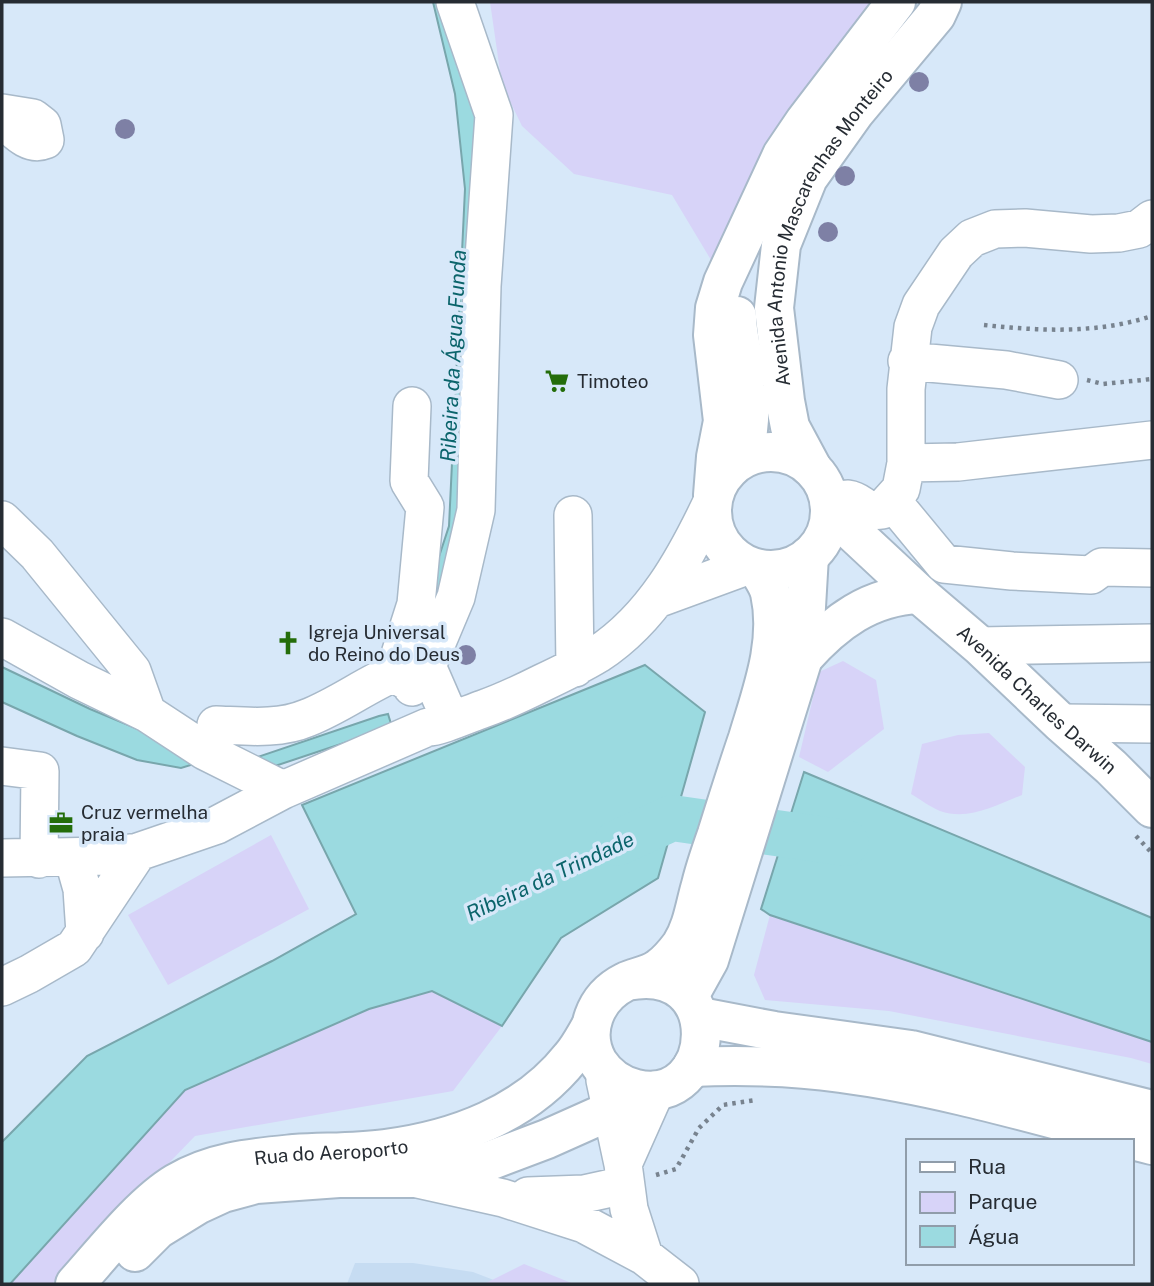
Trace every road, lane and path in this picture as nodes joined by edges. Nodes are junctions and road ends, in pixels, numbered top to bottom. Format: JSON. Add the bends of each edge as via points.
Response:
{"nodes":[{"id":1,"x":455,"y":2,"type":"edge"},
{"id":2,"x":896,"y":2,"type":"edge"},
{"id":3,"x":942,"y":2,"type":"edge"},
{"id":4,"x":2,"y":113,"type":"edge"},
{"id":5,"x":2,"y":119,"type":"edge"},
{"id":6,"x":1152,"y":219,"type":"edge"},
{"id":7,"x":741,"y":240,"type":"junction"},
{"id":8,"x":1152,"y":316,"type":"edge"},
{"id":9,"x":984,"y":325,"type":"dead end"},
{"id":10,"x":907,"y":361,"type":"junction"},
{"id":11,"x":1152,"y":379,"type":"edge"},
{"id":12,"x":1059,"y":380,"type":"joint"},
{"id":13,"x":412,"y":406,"type":"dead end"},
{"id":14,"x":1152,"y":440,"type":"edge"},
{"id":15,"x":742,"y":458,"type":"junction"},
{"id":16,"x":906,"y":463,"type":"junction"},
{"id":17,"x":812,"y":468,"type":"junction"},
{"id":18,"x":712,"y":499,"type":"junction"},
{"id":19,"x":892,"y":501,"type":"junction"},
{"id":20,"x":829,"y":506,"type":"junction"},
{"id":21,"x":573,"y":515,"type":"dead end"},
{"id":22,"x":2,"y":520,"type":"edge"},
{"id":23,"x":813,"y":552,"type":"junction"},
{"id":24,"x":752,"y":567,"type":"junction"},
{"id":25,"x":1152,"y":568,"type":"edge"},
{"id":26,"x":919,"y":594,"type":"junction"},
{"id":27,"x":657,"y":599,"type":"junction"},
{"id":28,"x":2,"y":637,"type":"edge"},
{"id":29,"x":1152,"y":643,"type":"edge"},
{"id":30,"x":981,"y":646,"type":"junction"},
{"id":31,"x":803,"y":657,"type":"junction"},
{"id":32,"x":575,"y":668,"type":"junction"},
{"id":33,"x":394,"y":673,"type":"junction"},
{"id":34,"x":147,"y":713,"type":"junction"},
{"id":35,"x":770,"y":715,"type":"junction"},
{"id":36,"x":1061,"y":723,"type":"junction"},
{"id":37,"x":1152,"y":724,"type":"edge"},
{"id":38,"x":216,"y":725,"type":"dead end"},
{"id":39,"x":439,"y":725,"type":"junction"},
{"id":40,"x":2,"y":766,"type":"edge"},
{"id":41,"x":283,"y":790,"type":"junction"},
{"id":42,"x":1152,"y":808,"type":"edge"},
{"id":43,"x":138,"y":852,"type":"junction"},
{"id":44,"x":2,"y":858,"type":"edge"},
{"id":45,"x":56,"y":858,"type":"junction"},
{"id":46,"x":714,"y":891,"type":"junction"},
{"id":47,"x":85,"y":933,"type":"junction"},
{"id":48,"x":627,"y":981,"type":"junction"},
{"id":49,"x":2,"y":987,"type":"edge"},
{"id":50,"x":694,"y":1007,"type":"junction"},
{"id":51,"x":591,"y":1026,"type":"junction"},
{"id":52,"x":692,"y":1067,"type":"junction"},
{"id":53,"x":624,"y":1089,"type":"junction"},
{"id":54,"x":761,"y":1099,"type":"dead end"},
{"id":55,"x":1152,"y":1110,"type":"edge"},
{"id":56,"x":1129,"y":1139,"type":"edge"},
{"id":57,"x":1133,"y":1140,"type":"edge"},
{"id":58,"x":1152,"y":1145,"type":"edge"},
{"id":59,"x":624,"y":1174,"type":"junction"},
{"id":60,"x":413,"y":1178,"type":"junction"},
{"id":61,"x":503,"y":1198,"type":"junction"},
{"id":62,"x":645,"y":1256,"type":"junction"},
{"id":63,"x":75,"y":1284,"type":"edge"},
{"id":64,"x":106,"y":1284,"type":"edge"},
{"id":65,"x":680,"y":1284,"type":"edge"}],
"edges":[{"from":1,"to":39,"type":"street","via":[[494,115],[482,286],[476,510],[456,597],[427,666]]},
{"from":2,"to":7,"type":"main road","name":"Avenida Antonio Mascarenhas Monteiro","via":[[782,155]]},
{"from":3,"to":17,"type":"main road","name":"Avenida Antonio Mascarenhas Monteiro","via":[[808,178],[781,245],[774,308],[785,401],[790,427]]},
{"from":4,"to":5,"type":"street","via":[[33,118],[42,125],[45,140],[32,142]]},
{"from":6,"to":10,"type":"street","via":[[1139,229],[1119,233],[995,229],[972,238],[956,253],[921,305]]},
{"from":7,"to":15,"type":"main road","via":[[737,323],[749,409]]},
{"from":7,"to":18,"type":"main road","name":"Avenida Antonio Mascarenhas Monteiro","via":[[715,308],[713,335],[723,421]]},
{"from":8,"to":9,"type":"path","via":[[1074,330]]},
{"from":10,"to":12,"type":"street","via":[[1006,369]]},
{"from":10,"to":16,"type":"street"},
{"from":11,"to":12,"type":"path","via":[[1103,384]]},
{"from":13,"to":33,"type":"street","via":[[409,481],[425,507],[416,604]]},
{"from":14,"to":16,"type":"street","via":[[958,462]]},
{"from":15,"to":17,"type":"main road","via":[[786,453]]},
{"from":15,"to":18,"type":"main road","via":[[724,474]]},
{"from":16,"to":19,"type":"street","via":[[901,489]]},
{"from":17,"to":20,"type":"main road"},
{"from":18,"to":24,"type":"main road","via":[[712,522],[719,540],[731,555]]},
{"from":18,"to":27,"type":"street","via":[[687,555]]},
{"from":19,"to":20,"type":"street","via":[[875,511],[853,500]]},
{"from":19,"to":25,"type":"street","via":[[944,564],[1090,575],[1102,567]]},
{"from":20,"to":23,"type":"main road","via":[[824,537]]},
{"from":20,"to":26,"type":"main road"},
{"from":21,"to":32,"type":"street"},
{"from":22,"to":34,"type":"street","via":[[37,554],[132,671]]},
{"from":23,"to":24,"type":"main road","via":[[785,568]]},
{"from":23,"to":26,"type":"main road"},
{"from":23,"to":31,"type":"main road"},
{"from":24,"to":27,"type":"street"},
{"from":24,"to":35,"type":"main road","via":[[770,594]]},
{"from":26,"to":30,"type":"main road","name":"Avenida Charles Darwin"},
{"from":26,"to":31,"type":"main road","via":[[884,598],[858,610]]},
{"from":27,"to":32,"type":"street","via":[[609,646]]},
{"from":28,"to":34,"type":"street"},
{"from":29,"to":30,"type":"street"},
{"from":30,"to":36,"type":"main road","name":"Avenida Charles Darwin"},
{"from":31,"to":35,"type":"main road"},
{"from":32,"to":39,"type":"street"},
{"from":33,"to":38,"type":"street","via":[[305,719],[263,727]]},
{"from":33,"to":39,"type":"street","via":[[410,683]]},
{"from":34,"to":41,"type":"street","via":[[205,751]]},
{"from":35,"to":46,"type":"main road"},
{"from":36,"to":37,"type":"street"},
{"from":36,"to":42,"type":"main road","name":"Avenida Charles Darwin"},
{"from":39,"to":41,"type":"street"},
{"from":40,"to":45,"type":"street","via":[[40,771]]},
{"from":41,"to":43,"type":"street","via":[[217,825]]},
{"from":43,"to":45,"type":"street"},
{"from":43,"to":47,"type":"street"},
{"from":44,"to":45,"type":"street"},
{"from":45,"to":47,"type":"street","via":[[82,889]]},
{"from":46,"to":48,"type":"main road","via":[[681,945],[657,970]]},
{"from":46,"to":50,"type":"main road","via":[[709,960]]},
{"from":47,"to":49,"type":"street","via":[[74,948]]},
{"from":48,"to":50,"type":"main road","via":[[660,979],[676,986]]},
{"from":48,"to":51,"type":"main road","via":[[603,998]]},
{"from":50,"to":52,"type":"main road","via":[[703,1034]]},
{"from":50,"to":55,"type":"main road","via":[[774,1031],[911,1050]]},
{"from":51,"to":53,"type":"main road","via":[[594,1055]]},
{"from":51,"to":63,"type":"main road","name":"Rua do Aeroporto","via":[[572,1057],[547,1082],[494,1119],[385,1149],[230,1161],[176,1182]]},
{"from":52,"to":53,"type":"main road","via":[[670,1085]]},
{"from":52,"to":56,"type":"main road","via":[[840,1073],[937,1090]]},
{"from":53,"to":59,"type":"street"},
{"from":53,"to":59,"type":"street"},
{"from":53,"to":60,"type":"main road","name":"Rua do Aeroporto","via":[[547,1139],[489,1161]]},
{"from":54,"to":59,"type":"path","via":[[723,1105],[699,1128],[676,1169]]},
{"from":57,"to":58,"type":"main road"},
{"from":59,"to":61,"type":"street","via":[[584,1194]]},
{"from":59,"to":62,"type":"street","via":[[629,1209]]},
{"from":60,"to":61,"type":"street"},
{"from":60,"to":64,"type":"main road","name":"Rua do Aeroporto","via":[[256,1184],[223,1193],[158,1229]]},
{"from":61,"to":62,"type":"street","via":[[584,1224]]},
{"from":62,"to":65,"type":"street"}]}
